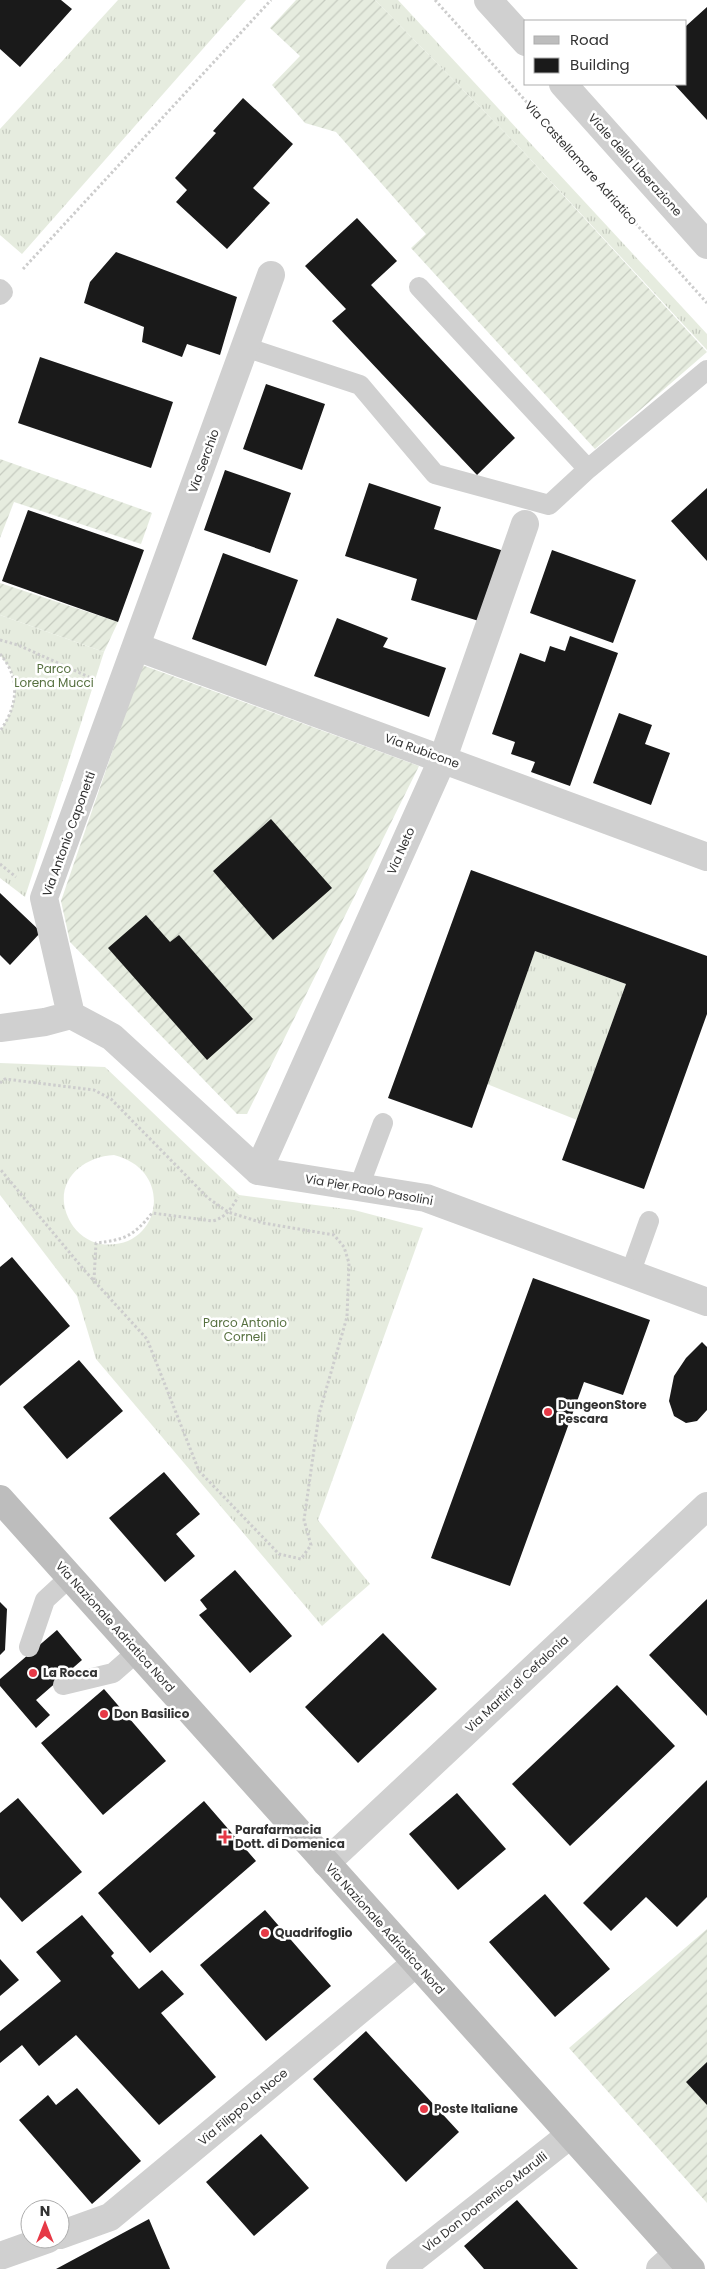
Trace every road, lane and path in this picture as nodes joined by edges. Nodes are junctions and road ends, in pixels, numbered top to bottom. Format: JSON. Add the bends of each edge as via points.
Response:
{"nodes":[{"id":1,"x":271,"y":0,"type":"edge"},
{"id":2,"x":434,"y":0,"type":"edge"},
{"id":3,"x":488,"y":0,"type":"edge"},
{"id":4,"x":524,"y":40,"type":"edge"},
{"id":5,"x":564,"y":85,"type":"edge"},
{"id":6,"x":707,"y":245,"type":"edge"},
{"id":7,"x":271,"y":275,"type":"dead end"},
{"id":8,"x":419,"y":287,"type":"dead end"},
{"id":9,"x":1,"y":292,"type":"edge"},
{"id":10,"x":707,"y":303,"type":"edge"},
{"id":11,"x":245,"y":347,"type":"junction"},
{"id":12,"x":707,"y":370,"type":"edge"},
{"id":13,"x":588,"y":470,"type":"junction"},
{"id":14,"x":525,"y":524,"type":"dead end"},
{"id":15,"x":0,"y":640,"type":"edge"},
{"id":16,"x":138,"y":647,"type":"junction"},
{"id":17,"x":0,"y":654,"type":"edge"},
{"id":18,"x":121,"y":691,"type":"junction"},
{"id":19,"x":0,"y":731,"type":"edge"},
{"id":20,"x":443,"y":758,"type":"junction"},
{"id":21,"x":707,"y":857,"type":"edge"},
{"id":22,"x":71,"y":1015,"type":"junction"},
{"id":23,"x":0,"y":1028,"type":"edge"},
{"id":24,"x":0,"y":1083,"type":"edge"},
{"id":25,"x":383,"y":1123,"type":"dead end"},
{"id":26,"x":0,"y":1170,"type":"edge"},
{"id":27,"x":258,"y":1171,"type":"junction"},
{"id":28,"x":359,"y":1188,"type":"junction"},
{"id":29,"x":228,"y":1212,"type":"junction"},
{"id":30,"x":649,"y":1221,"type":"dead end"},
{"id":31,"x":630,"y":1274,"type":"junction"},
{"id":32,"x":94,"y":1280,"type":"junction"},
{"id":33,"x":707,"y":1302,"type":"edge"},
{"id":34,"x":0,"y":1499,"type":"edge"},
{"id":35,"x":707,"y":1506,"type":"edge"},
{"id":36,"x":70,"y":1577,"type":"junction"},
{"id":37,"x":29,"y":1647,"type":"dead end"},
{"id":38,"x":138,"y":1652,"type":"junction"},
{"id":39,"x":63,"y":1685,"type":"dead end"},
{"id":40,"x":326,"y":1863,"type":"junction"},
{"id":41,"x":416,"y":1963,"type":"junction"},
{"id":42,"x":570,"y":2135,"type":"junction"},
{"id":43,"x":70,"y":2232,"type":"edge"},
{"id":44,"x":20,"y":2249,"type":"edge"},
{"id":45,"x":0,"y":2256,"type":"edge"},
{"id":46,"x":676,"y":2264,"type":"edge"},
{"id":47,"x":400,"y":2269,"type":"edge"}],
"edges":[{"from":1,"to":9,"type":"path"},
{"from":2,"to":10,"type":"path","name":"Via Castellamare Adriatico"},
{"from":3,"to":4,"type":"street"},
{"from":5,"to":6,"type":"street","name":"Viale della Liberazione"},
{"from":7,"to":11,"type":"street","name":"Via Serchio"},
{"from":8,"to":13,"type":"lane"},
{"from":11,"to":13,"type":"lane","via":[[360,385],[435,474],[549,505]]},
{"from":11,"to":16,"type":"street","name":"Via Serchio"},
{"from":12,"to":13,"type":"lane"},
{"from":14,"to":20,"type":"street","name":"Via Neto"},
{"from":15,"to":18,"type":"path"},
{"from":16,"to":18,"type":"street","name":"Via Antonio Caponetti"},
{"from":16,"to":20,"type":"street","name":"Via Rubicone"},
{"from":17,"to":19,"type":"path","via":[[11,669],[15,685],[12,709]]},
{"from":18,"to":22,"type":"street","name":"Via Antonio Caponetti","via":[[44,898]]},
{"from":20,"to":21,"type":"street","name":"Via Rubicone"},
{"from":20,"to":27,"type":"street","name":"Via Neto"},
{"from":22,"to":23,"type":"street"},
{"from":22,"to":27,"type":"street","via":[[112,1037]]},
{"from":24,"to":29,"type":"path","via":[[5,1079],[94,1090],[111,1099],[208,1198]]},
{"from":25,"to":28,"type":"lane"},
{"from":26,"to":32,"type":"path"},
{"from":27,"to":28,"type":"street","name":"Via Pier Paolo Pasolini"},
{"from":27,"to":29,"type":"path"},
{"from":28,"to":31,"type":"street","name":"Via Pier Paolo Pasolini","via":[[426,1198]]},
{"from":29,"to":32,"type":"path","via":[[213,1222],[152,1213],[130,1235],[116,1241],[96,1243]]},
{"from":29,"to":32,"type":"path","via":[[264,1223],[334,1235],[344,1247],[349,1263],[347,1317],[319,1414],[304,1520],[312,1546],[301,1559],[279,1554],[199,1471],[147,1339]]},
{"from":30,"to":31,"type":"lane"},
{"from":31,"to":33,"type":"street","name":"Via Pier Paolo Pasolini"},
{"from":34,"to":36,"type":"main road","name":"Via Nazionale Adriatica Nord"},
{"from":35,"to":40,"type":"street","name":"Via Martiri di Cefalonia"},
{"from":36,"to":37,"type":"lane","via":[[45,1600]]},
{"from":36,"to":38,"type":"main road","name":"Via Nazionale Adriatica Nord"},
{"from":38,"to":39,"type":"lane","via":[[113,1673]]},
{"from":38,"to":40,"type":"main road","name":"Via Nazionale Adriatica Nord"},
{"from":40,"to":41,"type":"main road","name":"Via Nazionale Adriatica Nord"},
{"from":41,"to":42,"type":"main road","name":"Via Nazionale Adriatica Nord"},
{"from":41,"to":43,"type":"street","name":"Via Filippo La Noce","via":[[110,2218]]},
{"from":42,"to":46,"type":"main road","name":"Via Nazionale Adriatica Nord"},
{"from":42,"to":47,"type":"street","name":"Via Don Domenico Marulli"},
{"from":44,"to":45,"type":"street"}]}
